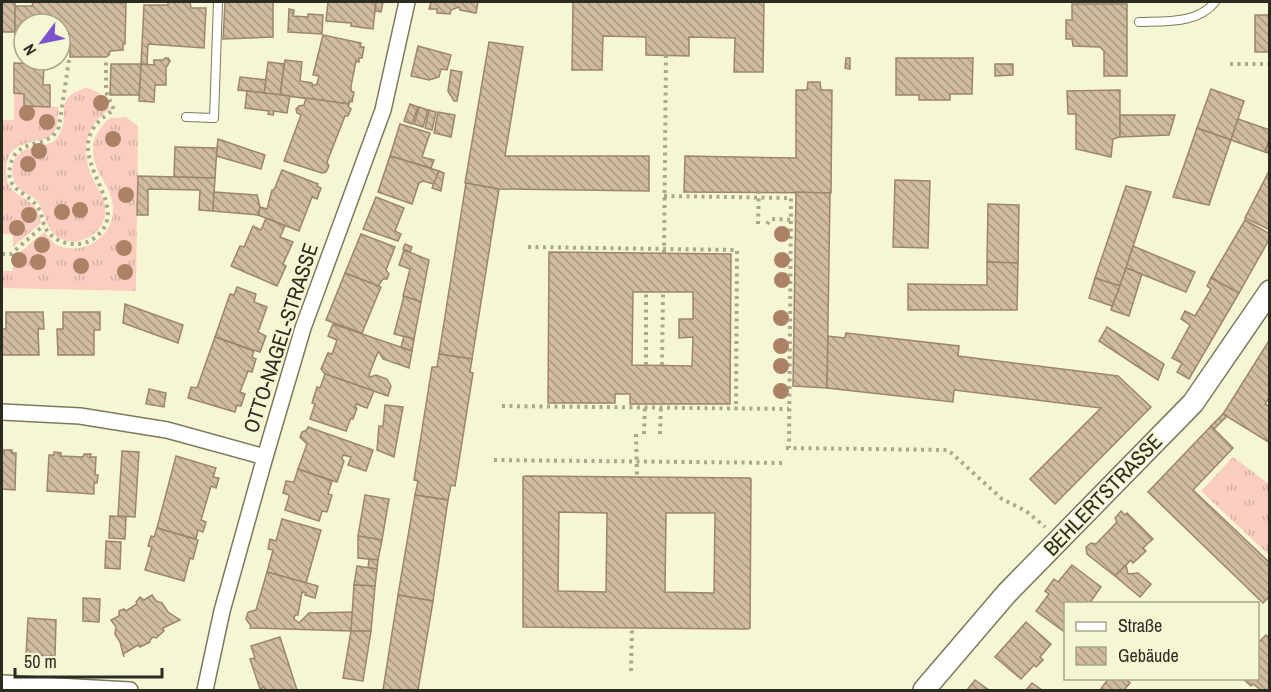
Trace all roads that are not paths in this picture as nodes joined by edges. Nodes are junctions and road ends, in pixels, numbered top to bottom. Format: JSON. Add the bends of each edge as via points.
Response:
{"nodes":[{"id":1,"x":218,"y":2,"type":"edge"},
{"id":2,"x":407,"y":2,"type":"edge"},
{"id":3,"x":1215,"y":2,"type":"edge"},
{"id":4,"x":1139,"y":22,"type":"dead end"},
{"id":5,"x":186,"y":117,"type":"dead end"},
{"id":6,"x":1269,"y":291,"type":"edge"},
{"id":7,"x":2,"y":412,"type":"edge"},
{"id":8,"x":265,"y":457,"type":"junction"},
{"id":9,"x":2,"y":682,"type":"edge"},
{"id":10,"x":130,"y":690,"type":"edge"},
{"id":11,"x":205,"y":690,"type":"edge"},
{"id":12,"x":924,"y":690,"type":"edge"}],
"edges":[{"from":1,"to":5,"type":"lane","via":[[214,118]]},
{"from":2,"to":8,"type":"street","name":"OTTO-NAGEL-STRASSE","via":[[383,110],[303,328]]},
{"from":3,"to":4,"type":"lane","via":[[1195,16]]},
{"from":6,"to":12,"type":"street","name":"BEHLERTSTRASSE","via":[[1193,403],[1007,593]]},
{"from":7,"to":8,"type":"street","via":[[80,416],[167,430]]},
{"from":8,"to":11,"type":"street","name":"OTTO-NAGEL-STRASSE","via":[[222,611]]},
{"from":9,"to":10,"type":"street"}]}
